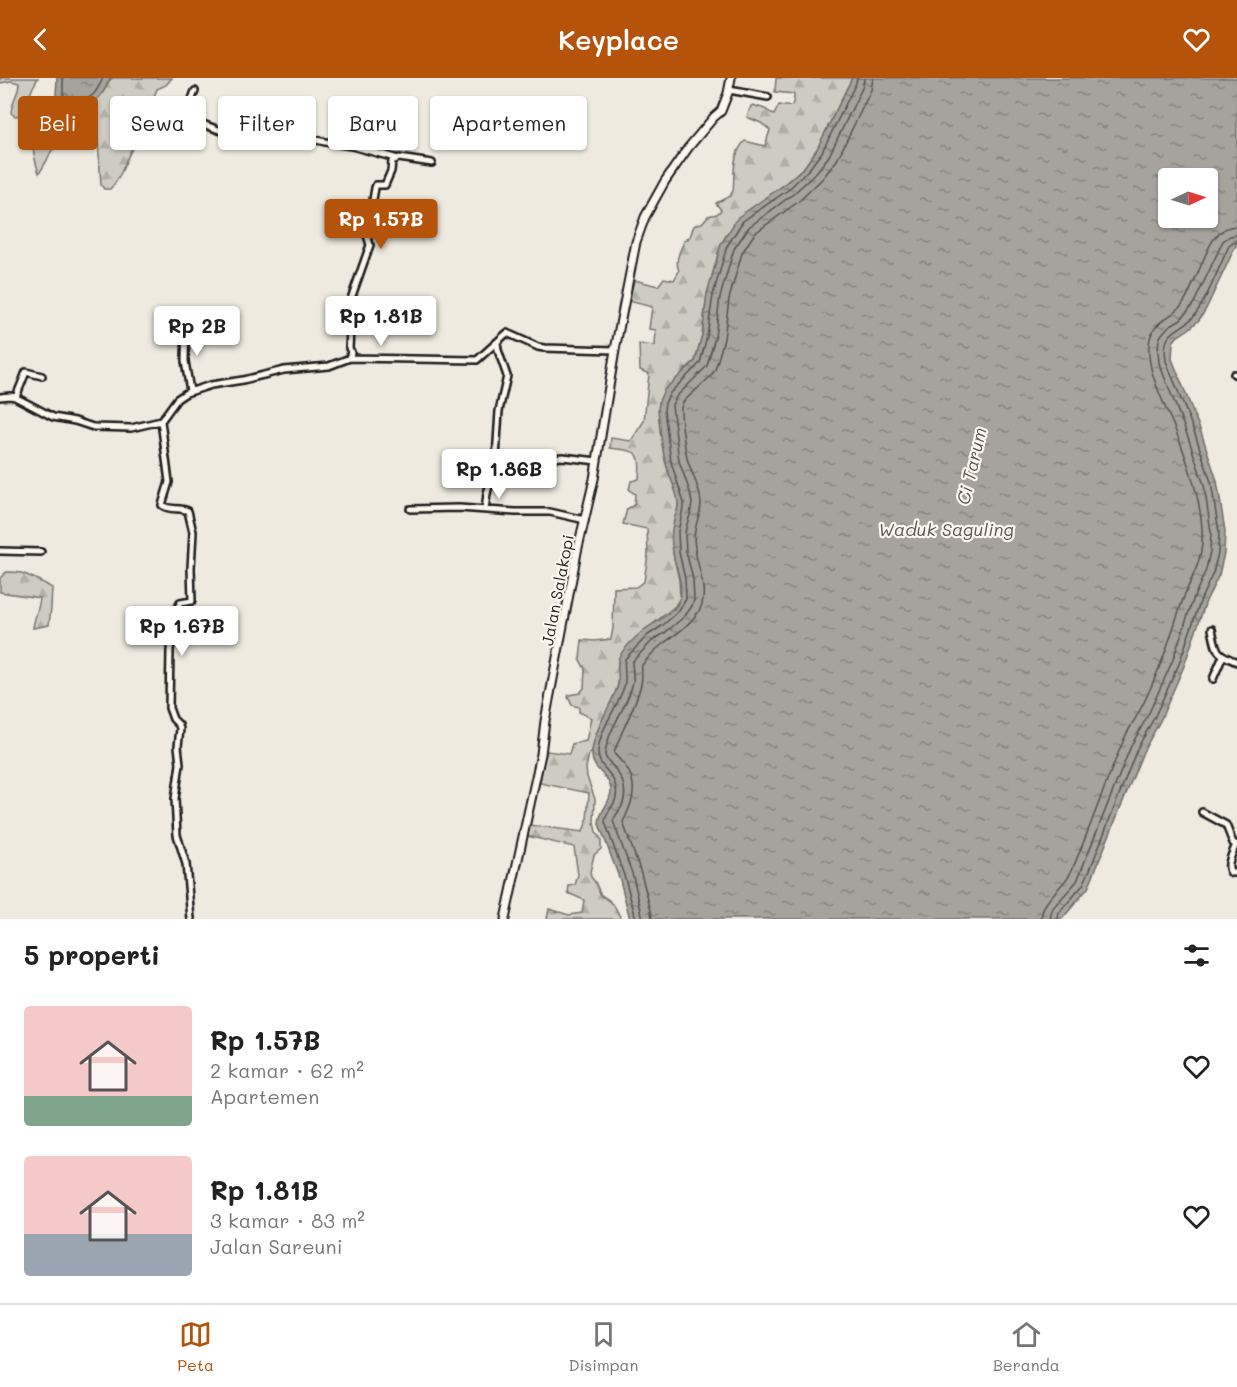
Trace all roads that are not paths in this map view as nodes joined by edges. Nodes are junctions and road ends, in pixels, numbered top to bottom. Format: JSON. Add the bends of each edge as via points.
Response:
{"nodes":[{"id":1,"x":731,"y":78,"type":"edge"},
{"id":2,"x":729,"y":90,"type":"junction"},
{"id":3,"x":195,"y":91,"type":"dead end"},
{"id":4,"x":768,"y":98,"type":"dead end"},
{"id":5,"x":395,"y":158,"type":"junction"},
{"id":6,"x":432,"y":163,"type":"dead end"},
{"id":7,"x":186,"y":323,"type":"dead end"},
{"id":8,"x":496,"y":342,"type":"junction"},
{"id":9,"x":615,"y":350,"type":"junction"},
{"id":10,"x":350,"y":358,"type":"junction"},
{"id":11,"x":42,"y":376,"type":"dead end"},
{"id":12,"x":190,"y":391,"type":"junction"},
{"id":13,"x":0,"y":397,"type":"edge"},
{"id":14,"x":16,"y":398,"type":"junction"},
{"id":15,"x":161,"y":420,"type":"junction"},
{"id":16,"x":496,"y":458,"type":"junction"},
{"id":17,"x":597,"y":461,"type":"junction"},
{"id":18,"x":410,"y":509,"type":"dead end"},
{"id":19,"x":485,"y":510,"type":"junction"},
{"id":20,"x":585,"y":520,"type":"junction"},
{"id":21,"x":0,"y":552,"type":"edge"},
{"id":22,"x":41,"y":552,"type":"dead end"},
{"id":23,"x":1212,"y":629,"type":"dead end"},
{"id":24,"x":1223,"y":656,"type":"junction"},
{"id":25,"x":1237,"y":662,"type":"edge"},
{"id":26,"x":1213,"y":679,"type":"dead end"},
{"id":27,"x":1202,"y":812,"type":"dead end"},
{"id":28,"x":1236,"y":845,"type":"edge"},
{"id":29,"x":1237,"y":873,"type":"edge"},
{"id":30,"x":191,"y":919,"type":"edge"},
{"id":31,"x":505,"y":919,"type":"edge"}],
"edges":[{"from":1,"to":2,"type":"street","name":"Jalan Salakopi"},
{"from":2,"to":4,"type":"street"},
{"from":2,"to":9,"type":"street","name":"Jalan Salakopi","via":[[721,111],[688,148],[645,217],[636,242]]},
{"from":3,"to":5,"type":"street","via":[[189,117],[235,136],[244,123]]},
{"from":5,"to":6,"type":"street"},
{"from":5,"to":10,"type":"street","via":[[385,185],[375,188],[367,235],[370,246],[346,313]]},
{"from":7,"to":12,"type":"street","via":[[185,361]]},
{"from":8,"to":9,"type":"street","via":[[507,333],[544,348]]},
{"from":8,"to":10,"type":"street","via":[[477,360]]},
{"from":8,"to":16,"type":"street","via":[[507,375],[499,411]]},
{"from":9,"to":17,"type":"street","name":"Jalan Salakopi"},
{"from":10,"to":12,"type":"street","via":[[329,366],[284,370]]},
{"from":11,"to":14,"type":"street","via":[[26,372]]},
{"from":12,"to":15,"type":"street","via":[[177,399]]},
{"from":13,"to":14,"type":"street"},
{"from":14,"to":15,"type":"street","via":[[53,417],[93,427],[131,428]]},
{"from":15,"to":30,"type":"street","via":[[169,482],[162,506],[188,511],[193,532],[192,601],[180,603],[177,609],[170,650],[168,708],[180,729],[175,799],[177,835],[186,864]]},
{"from":16,"to":17,"type":"street"},
{"from":16,"to":19,"type":"street"},
{"from":17,"to":20,"type":"street","name":"Jalan Salakopi"},
{"from":18,"to":19,"type":"street"},
{"from":19,"to":20,"type":"street","via":[[550,512]]},
{"from":20,"to":31,"type":"street","name":"Jalan Salakopi"},
{"from":21,"to":22,"type":"street"},
{"from":23,"to":24,"type":"street"},
{"from":24,"to":25,"type":"street"},
{"from":24,"to":26,"type":"street"},
{"from":27,"to":28,"type":"street","via":[[1226,825]]},
{"from":28,"to":29,"type":"street","via":[[1228,869]]}]}
